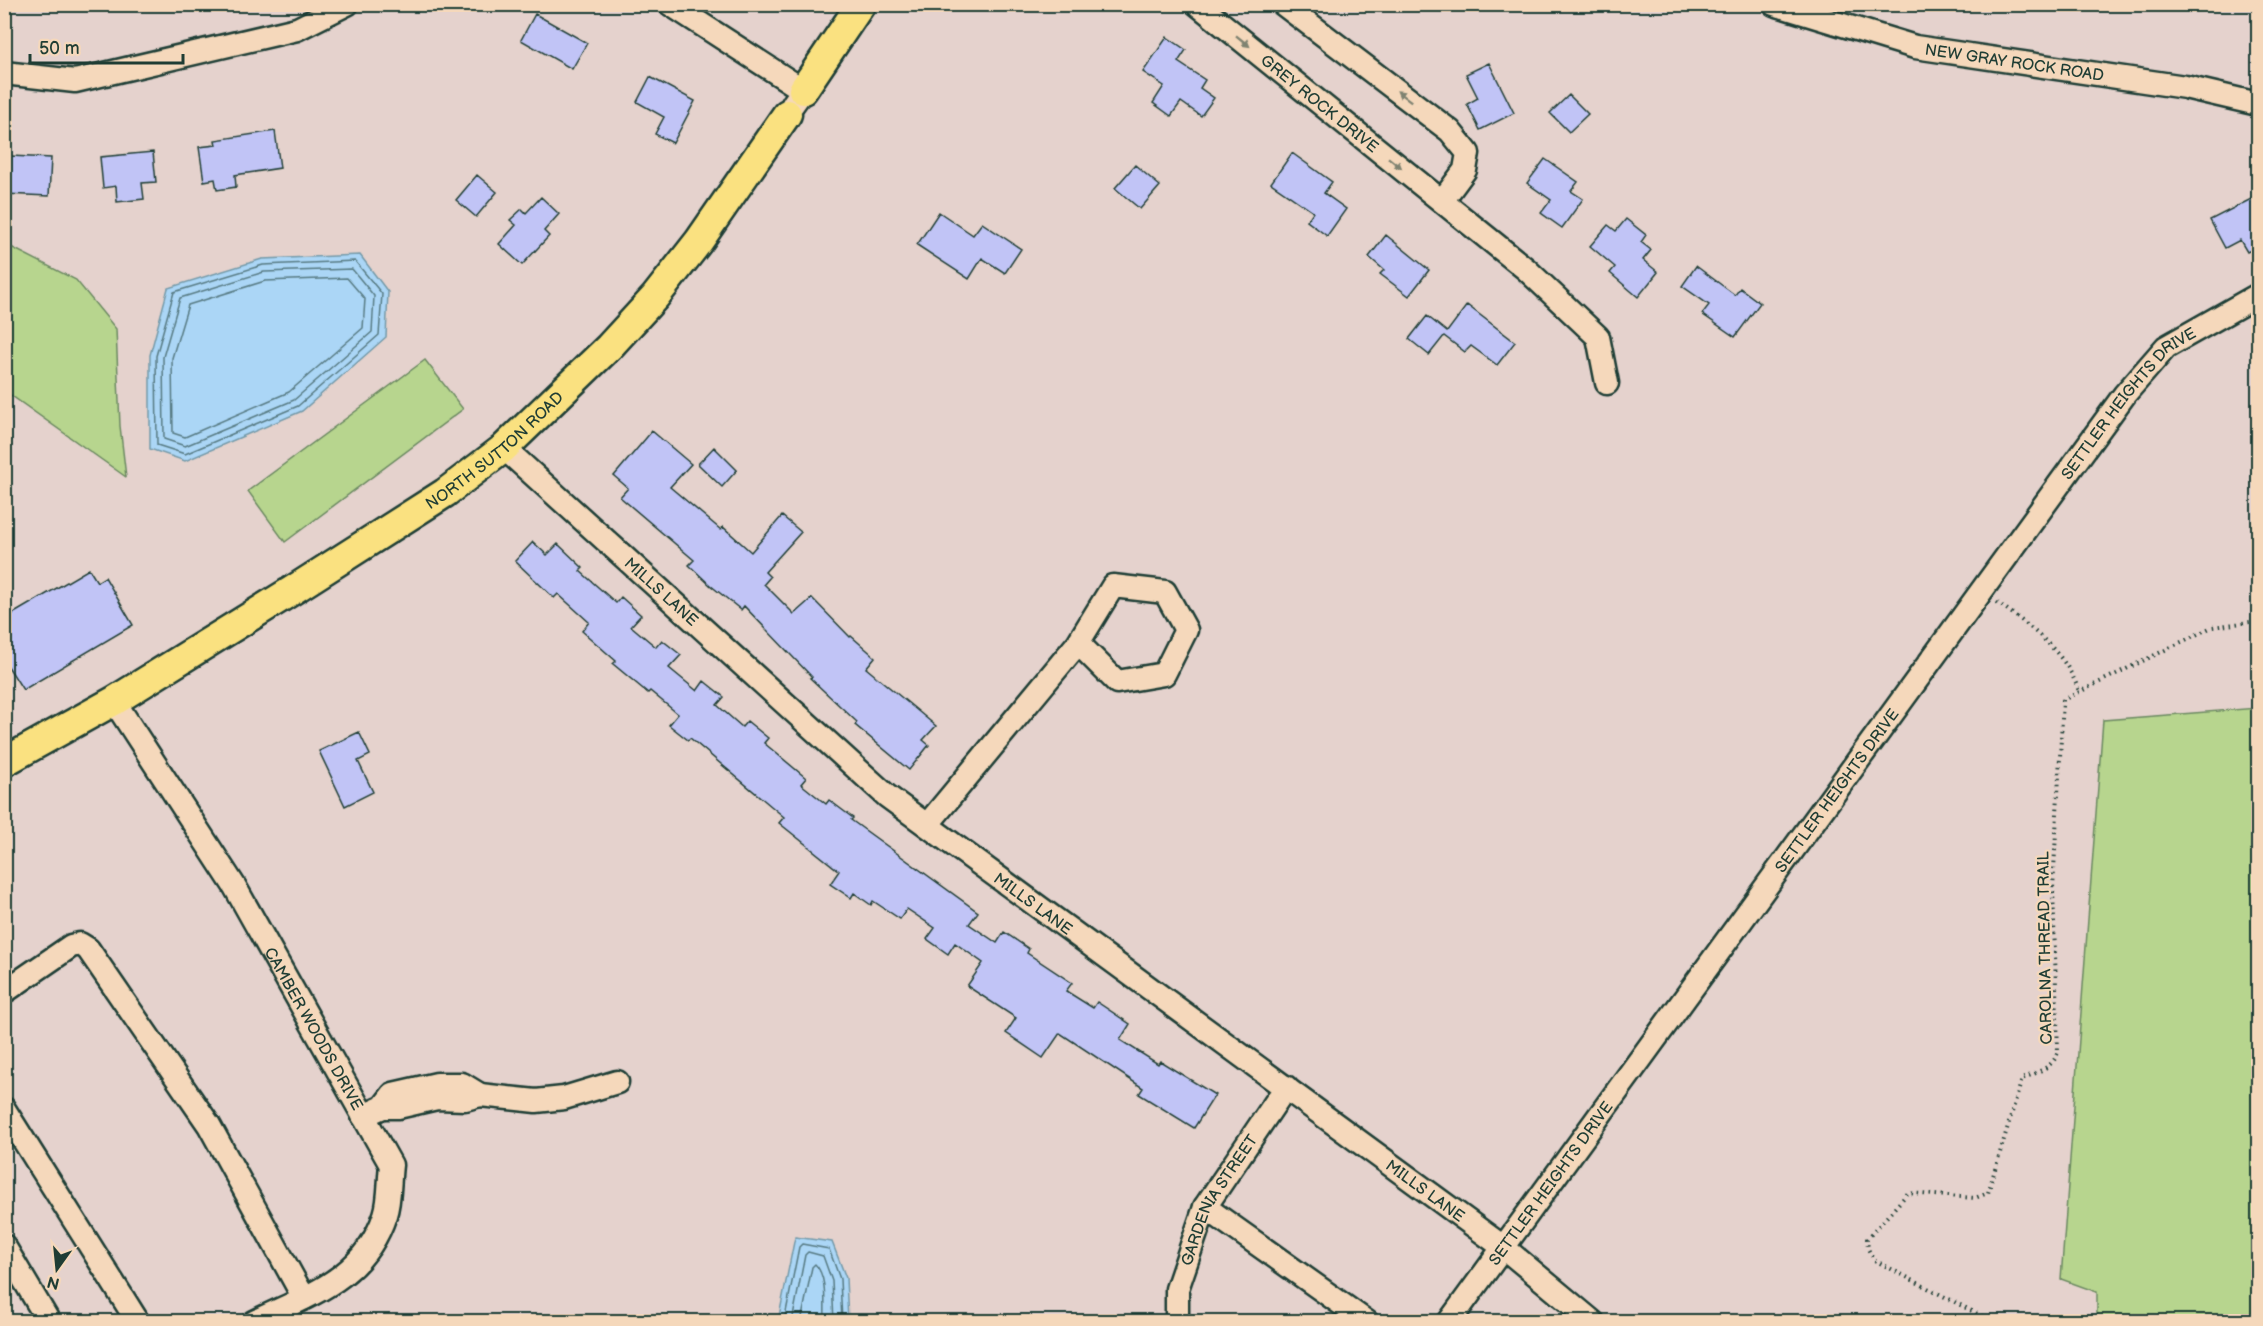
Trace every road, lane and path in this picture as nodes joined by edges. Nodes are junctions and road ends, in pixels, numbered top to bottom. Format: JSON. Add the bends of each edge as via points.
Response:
{"nodes":[{"id":1,"x":347,"y":4,"type":"edge"},
{"id":2,"x":670,"y":4,"type":"edge"},
{"id":3,"x":861,"y":4,"type":"edge"},
{"id":4,"x":1197,"y":4,"type":"edge"},
{"id":5,"x":1282,"y":4,"type":"edge"},
{"id":6,"x":1774,"y":4,"type":"edge"},
{"id":7,"x":4,"y":74,"type":"edge"},
{"id":8,"x":802,"y":90,"type":"junction"},
{"id":9,"x":2259,"y":104,"type":"edge"},
{"id":10,"x":786,"y":114,"type":"joint"},
{"id":11,"x":1442,"y":201,"type":"junction"},
{"id":12,"x":2259,"y":295,"type":"edge"},
{"id":13,"x":1607,"y":383,"type":"dead end"},
{"id":14,"x":504,"y":448,"type":"junction"},
{"id":15,"x":1982,"y":590,"type":"junction"},
{"id":16,"x":2259,"y":621,"type":"edge"},
{"id":17,"x":1078,"y":642,"type":"junction"},
{"id":18,"x":2079,"y":693,"type":"junction"},
{"id":19,"x":114,"y":701,"type":"junction"},
{"id":20,"x":4,"y":762,"type":"edge"},
{"id":21,"x":927,"y":825,"type":"junction"},
{"id":22,"x":4,"y":992,"type":"edge"},
{"id":23,"x":617,"y":1082,"type":"dead end"},
{"id":24,"x":1286,"y":1087,"type":"junction"},
{"id":25,"x":4,"y":1109,"type":"edge"},
{"id":26,"x":373,"y":1111,"type":"junction"},
{"id":27,"x":1205,"y":1207,"type":"junction"},
{"id":28,"x":4,"y":1246,"type":"edge"},
{"id":29,"x":1503,"y":1247,"type":"junction"},
{"id":30,"x":304,"y":1298,"type":"junction"},
{"id":31,"x":49,"y":1322,"type":"edge"},
{"id":32,"x":138,"y":1322,"type":"edge"},
{"id":33,"x":254,"y":1322,"type":"edge"},
{"id":34,"x":1177,"y":1322,"type":"edge"},
{"id":35,"x":1367,"y":1322,"type":"edge"},
{"id":36,"x":1449,"y":1322,"type":"edge"},
{"id":37,"x":1593,"y":1322,"type":"edge"},
{"id":38,"x":1993,"y":1322,"type":"edge"}],
"edges":[{"from":1,"to":7,"type":"street","via":[[297,29],[75,81]]},
{"from":2,"to":8,"type":"street"},
{"from":3,"to":8,"type":"main road","name":"NORTH SUTTON ROAD"},
{"from":4,"to":11,"type":"street","name":"GREY ROCK DRIVE","one_way":true},
{"from":11,"to":5,"type":"street","one_way":true,"via":[[1465,170],[1468,153],[1456,138]]},
{"from":6,"to":9,"type":"street","name":"NEW GRAY ROCK ROAD","via":[[1915,47],[2185,87]]},
{"from":8,"to":10,"type":"street","name":"NORTH SUTTON ROAD"},
{"from":10,"to":14,"type":"main road","name":"NORTH SUTTON ROAD","via":[[699,241],[655,297]]},
{"from":11,"to":13,"type":"street","name":"GREY ROCK DRIVE","via":[[1526,269],[1598,337]]},
{"from":12,"to":15,"type":"street","name":"SETTLER HEIGHTS DRIVE","via":[[2166,347],[2125,394]]},
{"from":14,"to":19,"type":"main road","name":"NORTH SUTTON ROAD","via":[[445,493]]},
{"from":14,"to":21,"type":"street","name":"MILLS LANE","via":[[809,727],[887,796]]},
{"from":15,"to":18,"type":"path","via":[[2057,654],[2070,670]]},
{"from":15,"to":29,"type":"street","name":"SETTLER HEIGHTS DRIVE"},
{"from":16,"to":18,"type":"path","name":"CAROLNA THREAD TRAIL","via":[[2212,627]]},
{"from":17,"to":17,"type":"street","via":[[1117,682],[1164,674],[1186,630],[1165,592],[1113,586]]},
{"from":17,"to":21,"type":"street"},
{"from":18,"to":38,"type":"path","name":"CAROLNA THREAD TRAIL","via":[[2063,700],[2053,889],[2058,1052],[2045,1069],[2022,1079],[1988,1193],[1975,1198],[1908,1193],[1867,1239],[1874,1260]]},
{"from":19,"to":20,"type":"main road","name":"NORTH SUTTON ROAD"},
{"from":19,"to":26,"type":"street","name":"CAMBER WOODS DRIVE","via":[[235,886]]},
{"from":21,"to":24,"type":"street","name":"MILLS LANE"},
{"from":22,"to":30,"type":"street","via":[[71,946],[80,944],[88,949],[209,1125]]},
{"from":23,"to":26,"type":"street","via":[[564,1098],[536,1101],[480,1095],[465,1099],[436,1091],[398,1107]]},
{"from":24,"to":27,"type":"street","name":"GARDENIA STREET"},
{"from":24,"to":29,"type":"street","name":"MILLS LANE"},
{"from":25,"to":32,"type":"street"},
{"from":26,"to":30,"type":"street","name":"CAMBER WOODS DRIVE","via":[[391,1165],[386,1215],[365,1256],[331,1285]]},
{"from":27,"to":34,"type":"street","name":"GARDENIA STREET","via":[[1177,1289]]},
{"from":27,"to":35,"type":"street"},
{"from":28,"to":31,"type":"street"},
{"from":29,"to":36,"type":"street","name":"SETTLER HEIGHTS DRIVE"},
{"from":29,"to":37,"type":"street","name":"MILLS LANE"},
{"from":30,"to":33,"type":"street","name":"CAMBER WOODS DRIVE"}]}
